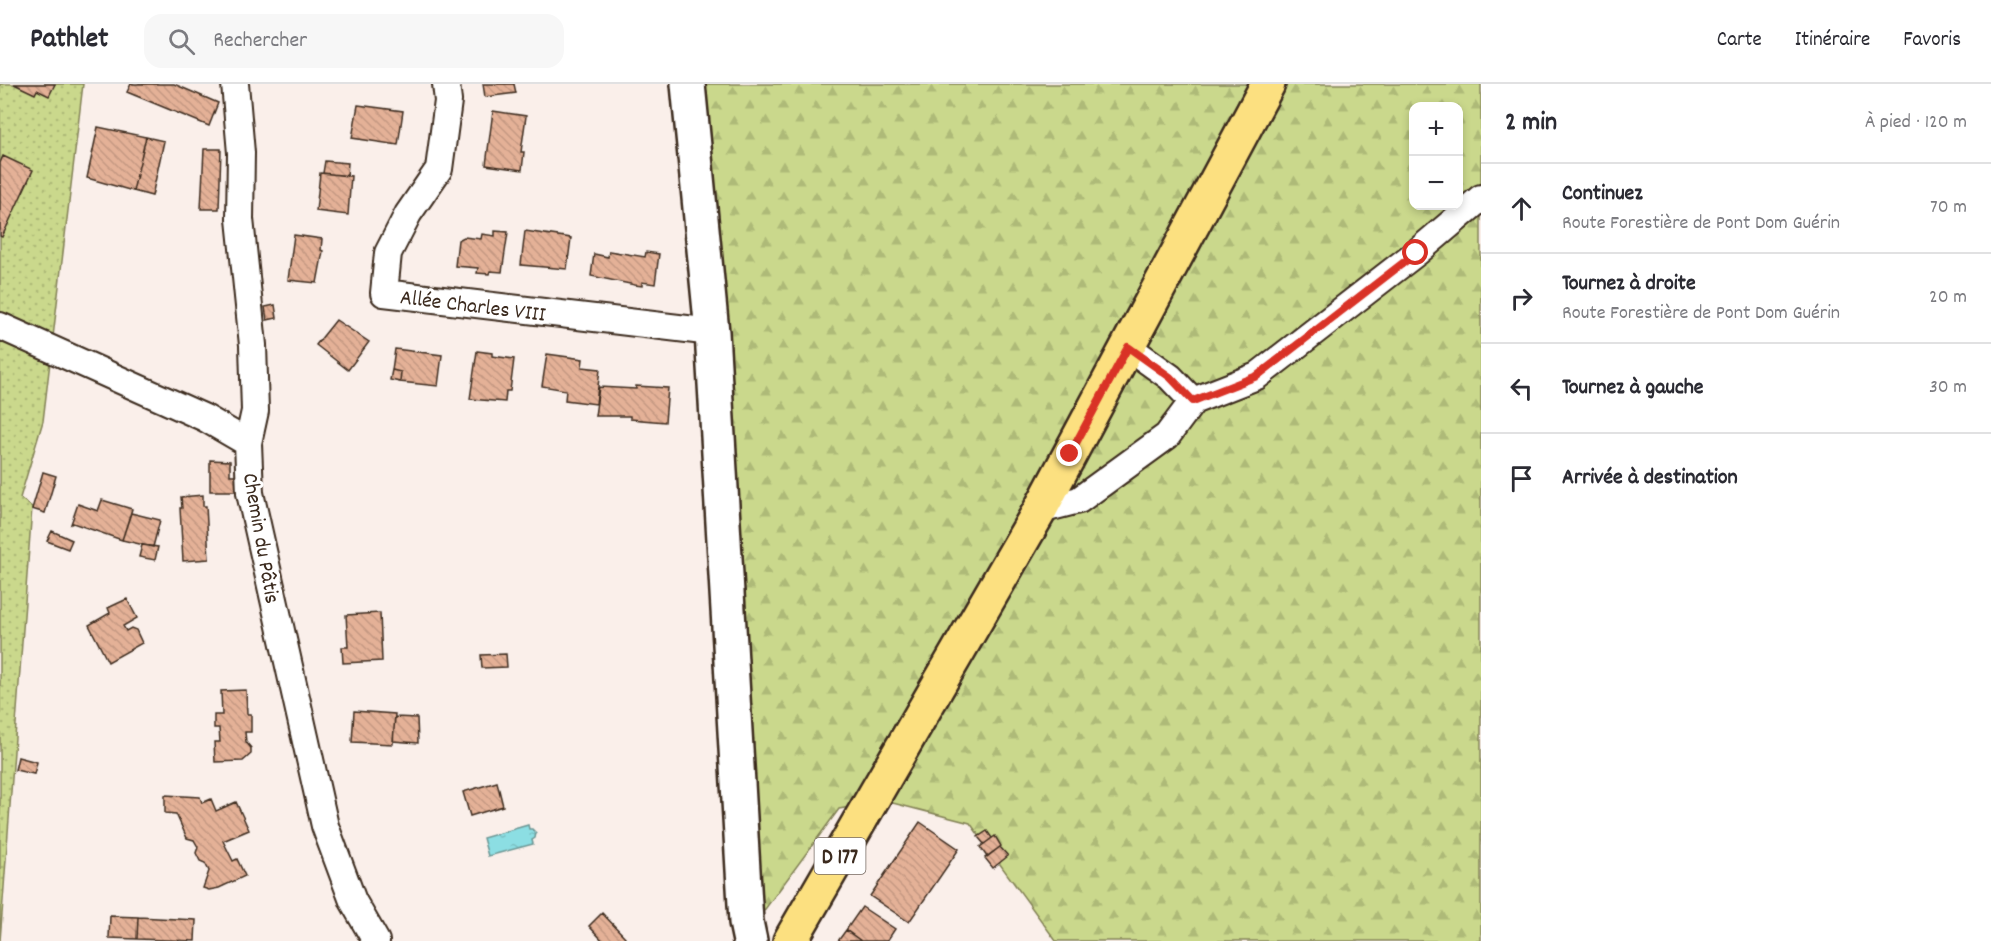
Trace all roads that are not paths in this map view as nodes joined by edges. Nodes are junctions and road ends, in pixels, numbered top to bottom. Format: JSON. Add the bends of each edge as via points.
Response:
{"nodes":[{"id":1,"x":235,"y":84,"type":"edge"},
{"id":2,"x":446,"y":84,"type":"edge"},
{"id":3,"x":688,"y":84,"type":"edge"},
{"id":4,"x":1268,"y":84,"type":"edge"},
{"id":5,"x":1481,"y":198,"type":"edge"},
{"id":6,"x":0,"y":326,"type":"edge"},
{"id":7,"x":712,"y":333,"type":"junction"},
{"id":8,"x":1128,"y":347,"type":"junction"},
{"id":9,"x":1193,"y":401,"type":"junction"},
{"id":10,"x":248,"y":443,"type":"junction"},
{"id":11,"x":1040,"y":510,"type":"junction"},
{"id":12,"x":376,"y":941,"type":"edge"},
{"id":13,"x":750,"y":941,"type":"edge"},
{"id":14,"x":790,"y":941,"type":"edge"}],
"edges":[{"from":1,"to":10,"type":"street","name":"Chemin du Pâtis","via":[[241,153],[240,219],[253,345],[255,411]]},
{"from":2,"to":7,"type":"street","name":"Allée Charles VIII","via":[[448,101],[439,169],[408,214],[388,253],[384,293]]},
{"from":3,"to":7,"type":"street"},
{"from":4,"to":8,"type":"main road","number":"D 177"},
{"from":5,"to":9,"type":"street","via":[[1257,376]]},
{"from":6,"to":10,"type":"street","via":[[205,418]]},
{"from":7,"to":13,"type":"street"},
{"from":8,"to":9,"type":"street","via":[[1170,377]]},
{"from":8,"to":11,"type":"main road","number":"D 177"},
{"from":9,"to":11,"type":"street","via":[[1167,436],[1079,500]]},
{"from":10,"to":12,"type":"street","name":"Chemin du Pâtis","via":[[250,493],[325,826],[353,901]]},
{"from":11,"to":14,"type":"main road","number":"D 177"}]}
